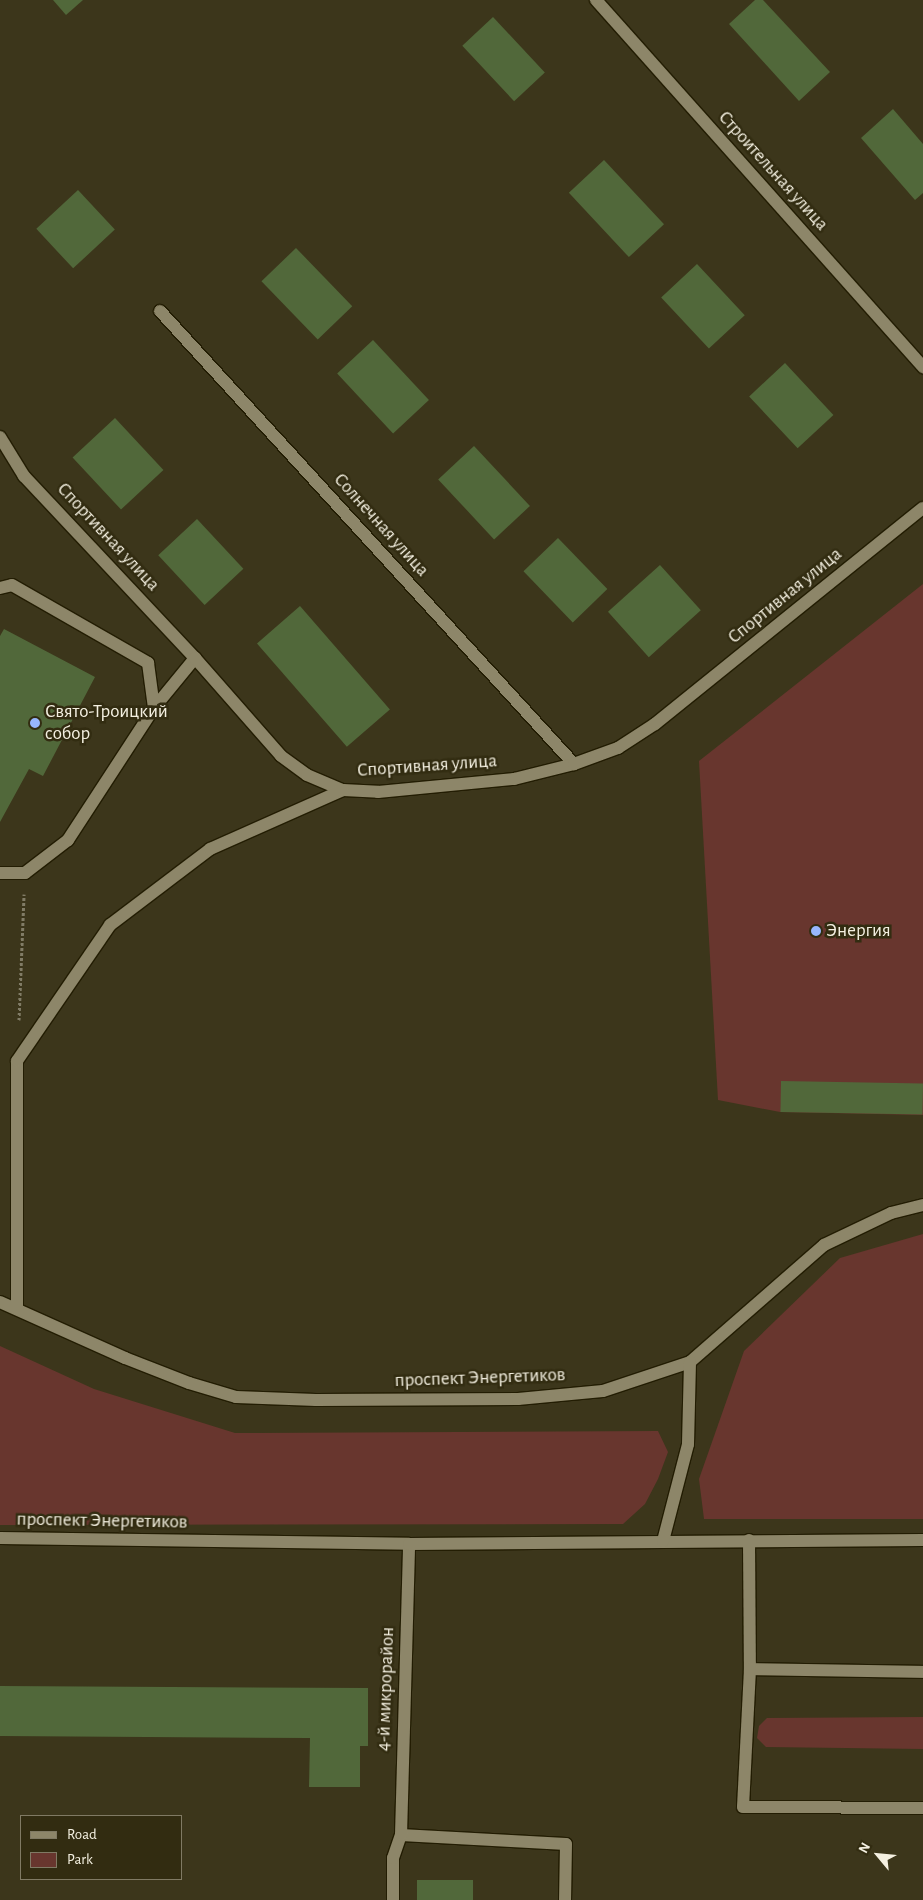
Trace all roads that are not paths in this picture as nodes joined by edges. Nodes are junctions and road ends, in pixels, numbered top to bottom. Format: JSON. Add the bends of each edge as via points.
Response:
{"nodes":[{"id":1,"x":596,"y":0,"type":"edge"},
{"id":2,"x":160,"y":311,"type":"dead end"},
{"id":3,"x":923,"y":367,"type":"edge"},
{"id":4,"x":0,"y":437,"type":"edge"},
{"id":5,"x":923,"y":508,"type":"edge"},
{"id":6,"x":0,"y":588,"type":"edge"},
{"id":7,"x":195,"y":658,"type":"junction"},
{"id":8,"x":154,"y":708,"type":"junction"},
{"id":9,"x":574,"y":764,"type":"junction"},
{"id":10,"x":344,"y":790,"type":"junction"},
{"id":11,"x":0,"y":873,"type":"edge"},
{"id":12,"x":923,"y":1205,"type":"edge"},
{"id":13,"x":0,"y":1302,"type":"edge"},
{"id":14,"x":17,"y":1309,"type":"junction"},
{"id":15,"x":690,"y":1362,"type":"junction"},
{"id":16,"x":0,"y":1538,"type":"edge"},
{"id":17,"x":750,"y":1540,"type":"junction"},
{"id":18,"x":923,"y":1540,"type":"edge"},
{"id":19,"x":663,"y":1541,"type":"junction"},
{"id":20,"x":409,"y":1544,"type":"junction"},
{"id":21,"x":750,"y":1669,"type":"junction"},
{"id":22,"x":923,"y":1672,"type":"edge"},
{"id":23,"x":923,"y":1808,"type":"edge"},
{"id":24,"x":400,"y":1835,"type":"junction"},
{"id":25,"x":392,"y":1900,"type":"edge"},
{"id":26,"x":565,"y":1900,"type":"edge"}],
"edges":[{"from":1,"to":3,"type":"street","name":"Строительная улица"},
{"from":2,"to":9,"type":"street","name":"Солнечная улица"},
{"from":4,"to":7,"type":"street","name":"Спортивная улица","via":[[24,476]]},
{"from":5,"to":9,"type":"street","name":"Спортивная улица","via":[[654,724],[618,748]]},
{"from":6,"to":8,"type":"street","via":[[12,585],[148,662]]},
{"from":7,"to":8,"type":"street"},
{"from":7,"to":10,"type":"street","name":"Спортивная улица","via":[[281,756],[308,775]]},
{"from":8,"to":11,"type":"street","via":[[68,840],[25,873]]},
{"from":9,"to":10,"type":"street","name":"Спортивная улица","via":[[514,779],[378,792]]},
{"from":10,"to":14,"type":"street","via":[[210,849],[110,925],[17,1061]]},
{"from":12,"to":15,"type":"street","name":"проспект Энергетиков","via":[[891,1213],[824,1244]]},
{"from":13,"to":14,"type":"street","name":"проспект Энергетиков"},
{"from":14,"to":15,"type":"street","name":"проспект Энергетиков","via":[[125,1358],[236,1397],[518,1399],[603,1391]]},
{"from":15,"to":19,"type":"street","via":[[688,1444]]},
{"from":16,"to":20,"type":"street","name":"проспект Энергетиков"},
{"from":17,"to":18,"type":"street","name":"проспект Энергетиков"},
{"from":17,"to":19,"type":"street","name":"проспект Энергетиков"},
{"from":17,"to":21,"type":"street"},
{"from":19,"to":20,"type":"street","name":"проспект Энергетиков"},
{"from":20,"to":24,"type":"street","name":"4-й микрорайон"},
{"from":21,"to":22,"type":"street"},
{"from":21,"to":23,"type":"street","via":[[743,1807]]},
{"from":24,"to":25,"type":"street","name":"4-й микрорайон","via":[[393,1858]]},
{"from":24,"to":26,"type":"street","via":[[566,1844]]}]}
